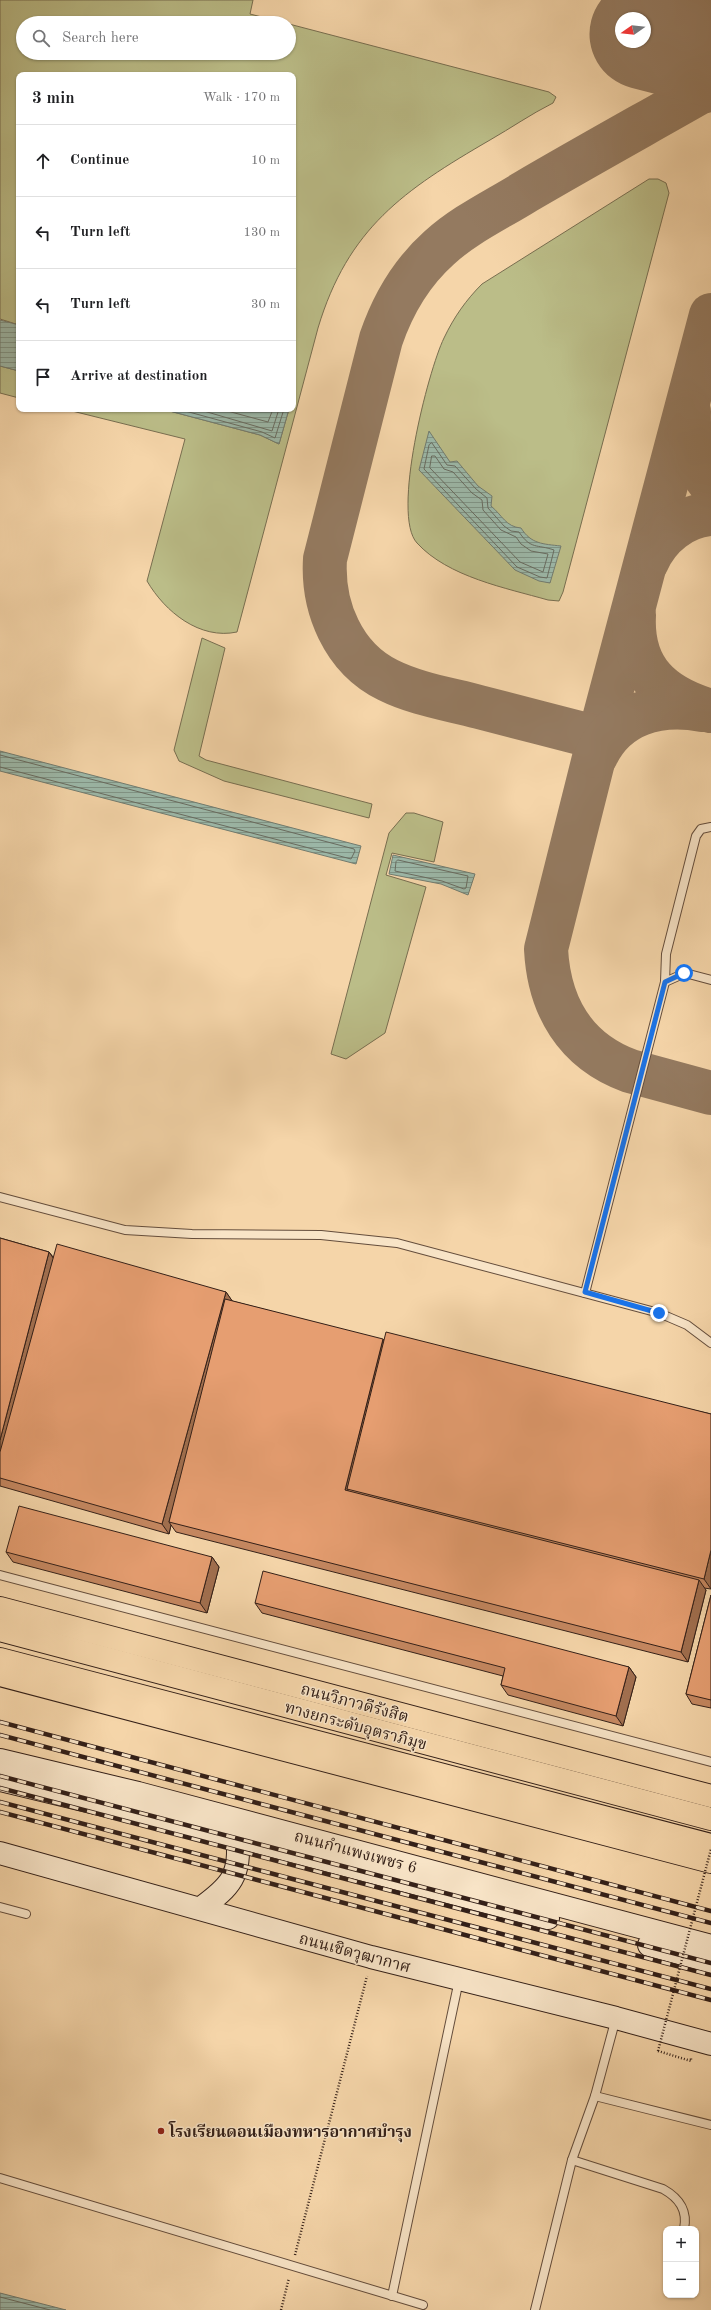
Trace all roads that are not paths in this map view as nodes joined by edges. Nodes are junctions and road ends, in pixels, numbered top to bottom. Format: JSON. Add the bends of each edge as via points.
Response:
{"nodes":[{"id":1,"x":711,"y":827,"type":"edge"},
{"id":2,"x":711,"y":980,"type":"edge"},
{"id":3,"x":665,"y":982,"type":"junction"},
{"id":4,"x":0,"y":1198,"type":"edge"},
{"id":5,"x":585,"y":1292,"type":"junction"},
{"id":6,"x":711,"y":1343,"type":"edge"},
{"id":7,"x":0,"y":1575,"type":"edge"},
{"id":8,"x":0,"y":1608,"type":"edge"},
{"id":9,"x":0,"y":1630,"type":"edge"},
{"id":10,"x":0,"y":1658,"type":"edge"},
{"id":11,"x":0,"y":1675,"type":"edge"},
{"id":12,"x":0,"y":1760,"type":"edge"},
{"id":13,"x":711,"y":1762,"type":"edge"},
{"id":14,"x":0,"y":1780,"type":"edge"},
{"id":15,"x":711,"y":1796,"type":"edge"},
{"id":16,"x":711,"y":1819,"type":"edge"},
{"id":17,"x":237,"y":1837,"type":"junction"},
{"id":18,"x":711,"y":1845,"type":"edge"},
{"id":19,"x":0,"y":1853,"type":"edge"},
{"id":20,"x":711,"y":1862,"type":"edge"},
{"id":21,"x":0,"y":1907,"type":"edge"},
{"id":22,"x":201,"y":1908,"type":"junction"},
{"id":23,"x":26,"y":1914,"type":"dead end"},
{"id":24,"x":711,"y":1946,"type":"edge"},
{"id":25,"x":711,"y":1962,"type":"edge"},
{"id":26,"x":460,"y":1980,"type":"junction"},
{"id":27,"x":614,"y":2027,"type":"junction"},
{"id":28,"x":711,"y":2044,"type":"edge"},
{"id":29,"x":595,"y":2096,"type":"junction"},
{"id":30,"x":711,"y":2125,"type":"edge"},
{"id":31,"x":572,"y":2160,"type":"junction"},
{"id":32,"x":0,"y":2178,"type":"edge"},
{"id":33,"x":684,"y":2226,"type":"edge"},
{"id":34,"x":392,"y":2296,"type":"junction"},
{"id":35,"x":423,"y":2305,"type":"dead end"},
{"id":36,"x":535,"y":2310,"type":"edge"}],
"edges":[{"from":1,"to":3,"type":"lane","via":[[701,829],[696,836],[666,954]]},
{"from":2,"to":3,"type":"lane","via":[[684,973]]},
{"from":3,"to":5,"type":"lane"},
{"from":4,"to":5,"type":"lane","via":[[125,1230],[192,1234],[321,1235],[397,1243]]},
{"from":5,"to":6,"type":"lane","via":[[674,1318]]},
{"from":7,"to":13,"type":"lane"},
{"from":8,"to":15,"type":"highway","name":"ถนนวิภาวดีรังสิต"},
{"from":9,"to":16,"type":"highway","name":"ทางยกระดับอุตราภิมุข"},
{"from":10,"to":18,"type":"highway","name":"ทางยกระดับอุตราภิมุข"},
{"from":11,"to":20,"type":"highway"},
{"from":12,"to":24,"type":"main road","name":"ถนนกำแพงเพชร 6","via":[[138,1793]]},
{"from":14,"to":17,"type":"main road","name":"ถนนกำแพงเพชร 6"},
{"from":17,"to":22,"type":"main road","via":[[240,1856],[234,1879],[222,1893]]},
{"from":17,"to":25,"type":"main road","name":"ถนนกำแพงเพชร 6"},
{"from":19,"to":22,"type":"main road","name":"ถนนเชิดวุฒากาศ"},
{"from":21,"to":23,"type":"lane"},
{"from":22,"to":26,"type":"main road","name":"ถนนเชิดวุฒากาศ"},
{"from":26,"to":27,"type":"main road","name":"ถนนเชิดวุฒากาศ"},
{"from":26,"to":34,"type":"lane"},
{"from":27,"to":28,"type":"main road","name":"ถนนเชิดวุฒากาศ"},
{"from":27,"to":29,"type":"lane"},
{"from":29,"to":30,"type":"lane"},
{"from":29,"to":31,"type":"lane"},
{"from":31,"to":33,"type":"lane","via":[[663,2189],[676,2196],[682,2204]]},
{"from":31,"to":36,"type":"lane"},
{"from":32,"to":34,"type":"lane"},
{"from":34,"to":35,"type":"lane"}]}
